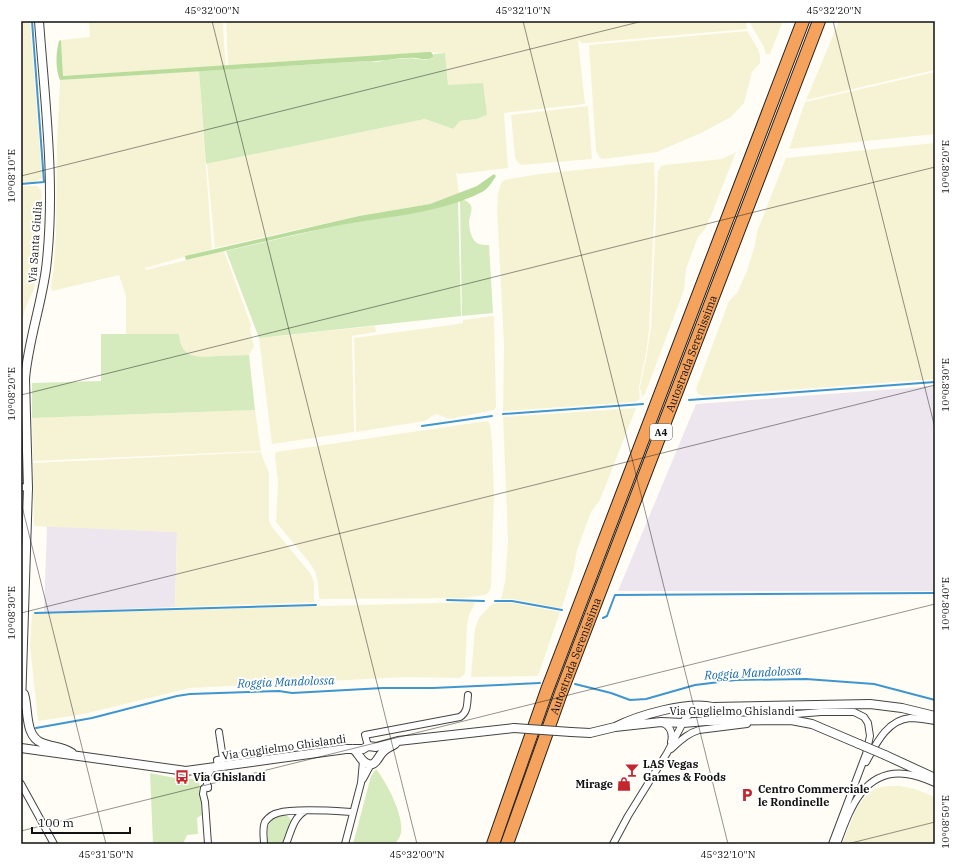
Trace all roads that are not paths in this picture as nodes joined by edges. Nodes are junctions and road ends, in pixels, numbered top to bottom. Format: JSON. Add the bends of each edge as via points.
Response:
{"nodes":[{"id":1,"x":39,"y":21,"type":"edge"},
{"id":2,"x":803,"y":21,"type":"edge"},
{"id":3,"x":819,"y":21,"type":"edge"},
{"id":4,"x":24,"y":488,"type":"edge"},
{"id":5,"x":22,"y":688,"type":"edge"},
{"id":6,"x":468,"y":695,"type":"dead end"},
{"id":7,"x":21,"y":705,"type":"edge"},
{"id":8,"x":713,"y":707,"type":"junction"},
{"id":9,"x":694,"y":711,"type":"junction"},
{"id":10,"x":935,"y":716,"type":"edge"},
{"id":11,"x":740,"y":720,"type":"junction"},
{"id":12,"x":696,"y":721,"type":"junction"},
{"id":13,"x":780,"y":721,"type":"junction"},
{"id":14,"x":935,"y":721,"type":"edge"},
{"id":15,"x":660,"y":722,"type":"junction"},
{"id":16,"x":683,"y":723,"type":"junction"},
{"id":17,"x":615,"y":727,"type":"junction"},
{"id":18,"x":219,"y":732,"type":"dead end"},
{"id":19,"x":21,"y":748,"type":"edge"},
{"id":20,"x":369,"y":752,"type":"junction"},
{"id":21,"x":667,"y":753,"type":"junction"},
{"id":22,"x":248,"y":755,"type":"dead end"},
{"id":23,"x":78,"y":756,"type":"junction"},
{"id":24,"x":223,"y":759,"type":"junction"},
{"id":25,"x":371,"y":764,"type":"junction"},
{"id":26,"x":215,"y":767,"type":"junction"},
{"id":27,"x":935,"y":778,"type":"edge"},
{"id":28,"x":361,"y":783,"type":"junction"},
{"id":29,"x":856,"y":783,"type":"junction"},
{"id":30,"x":935,"y":783,"type":"edge"},
{"id":31,"x":21,"y":785,"type":"edge"},
{"id":32,"x":305,"y":811,"type":"junction"},
{"id":33,"x":286,"y":812,"type":"junction"},
{"id":34,"x":353,"y":812,"type":"junction"},
{"id":35,"x":294,"y":822,"type":"junction"},
{"id":36,"x":499,"y":825,"type":"junction"},
{"id":37,"x":512,"y":828,"type":"junction"},
{"id":38,"x":54,"y":844,"type":"edge"},
{"id":39,"x":208,"y":844,"type":"edge"},
{"id":40,"x":264,"y":844,"type":"edge"},
{"id":41,"x":286,"y":844,"type":"edge"},
{"id":42,"x":345,"y":844,"type":"edge"},
{"id":43,"x":488,"y":844,"type":"edge"},
{"id":44,"x":493,"y":844,"type":"edge"},
{"id":45,"x":507,"y":844,"type":"edge"},
{"id":46,"x":511,"y":844,"type":"edge"},
{"id":47,"x":614,"y":844,"type":"edge"},
{"id":48,"x":832,"y":844,"type":"edge"},
{"id":49,"x":837,"y":844,"type":"edge"}],
"edges":[{"from":1,"to":4,"type":"street","name":"Via Santa Giulia","via":[[50,195],[46,268],[24,379]]},
{"from":2,"to":36,"type":"highway","name":"Autostrada Serenissima","number":"A4","via":[[553,675]]},
{"from":3,"to":37,"type":"highway","name":"Autostrada Serenissima","number":"A4","via":[[564,685]]},
{"from":4,"to":5,"type":"street","name":"Via Santa Giulia"},
{"from":5,"to":7,"type":"street","name":"Via Santa Giulia"},
{"from":5,"to":23,"type":"street","name":"Via Guglielmo Ghislandi","via":[[30,729],[35,738]]},
{"from":6,"to":20,"type":"street","name":"Via Guglielmo Ghislandi","via":[[467,709],[460,717],[365,735]]},
{"from":8,"to":9,"type":"street"},
{"from":8,"to":10,"type":"street","name":"Via Guglielmo Ghislandi","via":[[870,704]]},
{"from":8,"to":17,"type":"street","name":"Via Guglielmo Ghislandi","via":[[698,705],[673,709]]},
{"from":9,"to":12,"type":"street","via":[[693,717]]},
{"from":9,"to":16,"type":"street"},
{"from":11,"to":12,"type":"street","name":"Via Guglielmo Ghislandi"},
{"from":11,"to":13,"type":"street","name":"Via Guglielmo Ghislandi"},
{"from":11,"to":29,"type":"street","via":[[821,712],[858,713],[868,723],[870,736]]},
{"from":12,"to":16,"type":"street","name":"Via Guglielmo Ghislandi"},
{"from":13,"to":21,"type":"street","via":[[699,730],[684,737]]},
{"from":13,"to":27,"type":"street","name":"Via Guglielmo Ghislandi","bridge":true,"via":[[812,724]]},
{"from":14,"to":29,"type":"street","via":[[906,719],[890,727],[870,755]]},
{"from":15,"to":16,"type":"street","name":"Via Guglielmo Ghislandi"},
{"from":15,"to":17,"type":"street","name":"Via Guglielmo Ghislandi"},
{"from":15,"to":21,"type":"street","via":[[668,725],[671,731],[672,741]]},
{"from":16,"to":21,"type":"street"},
{"from":17,"to":20,"type":"street","name":"Via Guglielmo Ghislandi","bridge":true,"via":[[590,733],[514,728],[407,740]]},
{"from":18,"to":24,"type":"street","name":"Via Guglielmo Ghislandi"},
{"from":19,"to":23,"type":"street","name":"Via Guglielmo Ghislandi"},
{"from":20,"to":25,"type":"street","name":"Via Guglielmo Ghislandi","via":[[367,764]]},
{"from":20,"to":25,"type":"street","name":"Via Guglielmo Ghislandi","via":[[379,759]]},
{"from":20,"to":26,"type":"street","name":"Via Guglielmo Ghislandi","via":[[346,748]]},
{"from":20,"to":28,"type":"street"},
{"from":21,"to":47,"type":"street"},
{"from":22,"to":24,"type":"street","name":"Via Guglielmo Ghislandi"},
{"from":23,"to":26,"type":"street","name":"Via Guglielmo Ghislandi","via":[[173,770]]},
{"from":24,"to":26,"type":"street","name":"Via Guglielmo Ghislandi","via":[[217,760]]},
{"from":25,"to":28,"type":"street"},
{"from":26,"to":39,"type":"street","via":[[206,778],[208,786],[204,790]]},
{"from":28,"to":34,"type":"street"},
{"from":29,"to":48,"type":"street"},
{"from":30,"to":49,"type":"street","via":[[905,774],[886,776],[873,781],[857,798]]},
{"from":31,"to":38,"type":"street"},
{"from":32,"to":33,"type":"street"},
{"from":32,"to":34,"type":"street"},
{"from":32,"to":35,"type":"street"},
{"from":33,"to":35,"type":"street"},
{"from":33,"to":40,"type":"street","via":[[269,817],[264,828]]},
{"from":34,"to":42,"type":"street"},
{"from":35,"to":41,"type":"street"},
{"from":36,"to":43,"type":"highway"},
{"from":36,"to":44,"type":"highway","name":"Autostrada Serenissima","number":"A4"},
{"from":37,"to":45,"type":"highway","name":"Autostrada Serenissima","number":"A4"},
{"from":37,"to":46,"type":"highway"}]}
